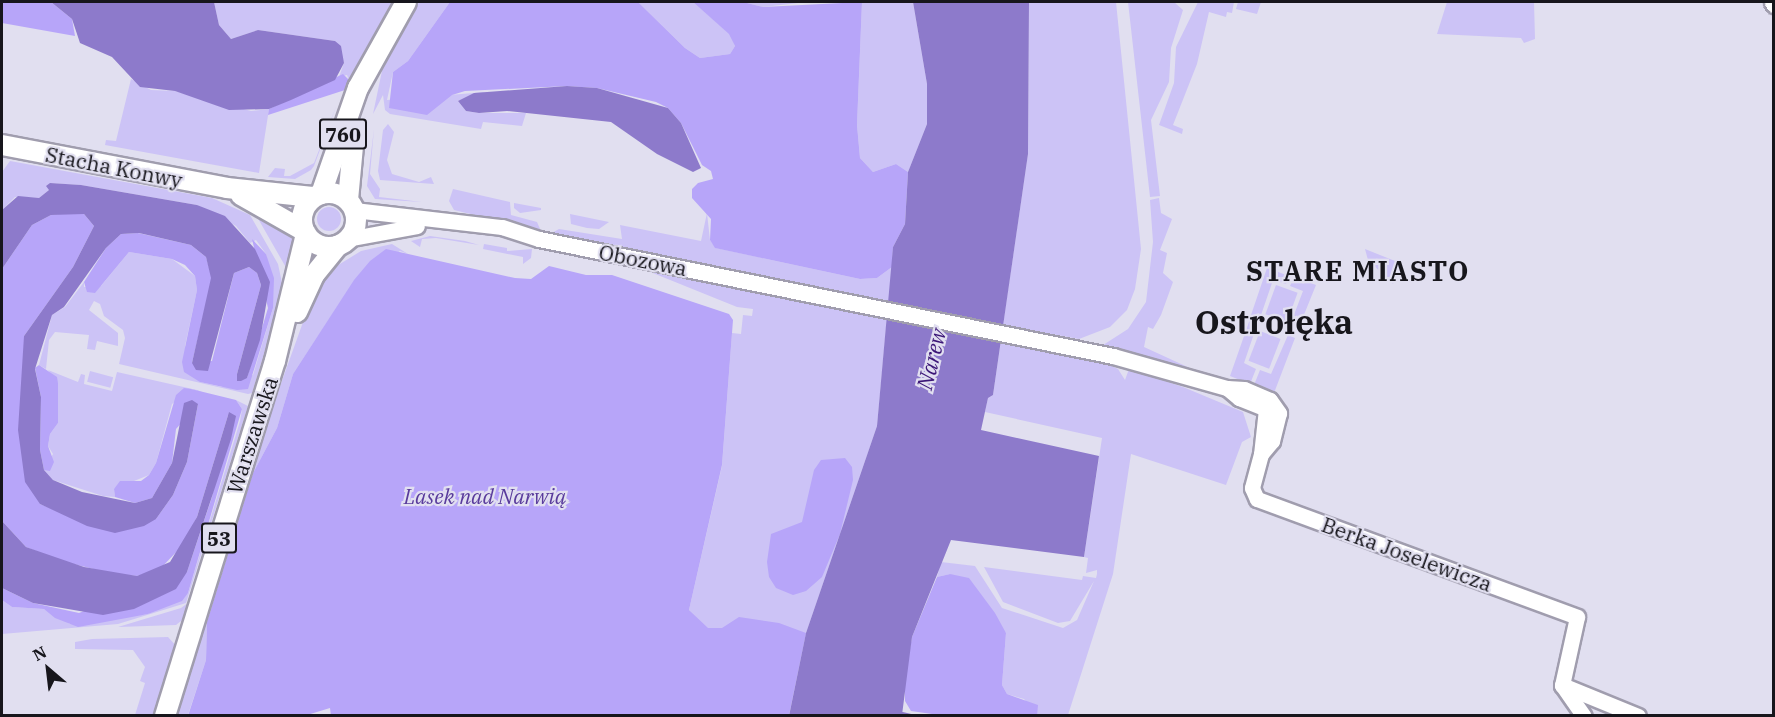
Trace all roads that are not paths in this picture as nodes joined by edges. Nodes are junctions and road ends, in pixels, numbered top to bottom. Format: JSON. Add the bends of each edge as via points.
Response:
{"nodes":[{"id":1,"x":406,"y":2,"type":"edge"},
{"id":2,"x":366,"y":75,"type":"junction"},
{"id":3,"x":2,"y":146,"type":"edge"},
{"id":4,"x":227,"y":188,"type":"junction"},
{"id":5,"x":317,"y":196,"type":"junction"},
{"id":6,"x":351,"y":205,"type":"junction"},
{"id":7,"x":305,"y":232,"type":"junction"},
{"id":8,"x":539,"y":239,"type":"junction"},
{"id":9,"x":342,"y":242,"type":"junction"},
{"id":10,"x":275,"y":361,"type":"junction"},
{"id":11,"x":1253,"y":493,"type":"joint"},
{"id":12,"x":1562,"y":686,"type":"junction"},
{"id":13,"x":165,"y":716,"type":"edge"},
{"id":14,"x":1584,"y":716,"type":"edge"},
{"id":15,"x":1638,"y":716,"type":"edge"}],
"edges":[{"from":1,"to":2,"type":"main road","number":"760"},
{"from":2,"to":5,"type":"main road","number":"760","via":[[350,106]]},
{"from":2,"to":6,"type":"main road","number":"760","via":[[350,154]]},
{"from":3,"to":4,"type":"main road","name":"Stacha Konwy"},
{"from":4,"to":5,"type":"main road","name":"Stacha Konwy"},
{"from":4,"to":7,"type":"main road","name":"Stacha Konwy"},
{"from":5,"to":6,"type":"main road","via":[[338,194]]},
{"from":5,"to":7,"type":"main road","number":"53","via":[[303,213]]},
{"from":6,"to":8,"type":"street","name":"Obozowa","via":[[383,216],[454,219],[502,227]]},
{"from":6,"to":9,"type":"main road","number":"53","via":[[354,229]]},
{"from":7,"to":9,"type":"main road","via":[[321,246]]},
{"from":7,"to":10,"type":"main road","name":"Warszawska","number":"53"},
{"from":8,"to":9,"type":"street","name":"Obozowa","via":[[420,225]]},
{"from":8,"to":11,"type":"street","name":"Obozowa","via":[[1060,345],[1244,389],[1270,400],[1272,412]]},
{"from":9,"to":10,"type":"main road","name":"Warszawska","number":"53","via":[[309,284]]},
{"from":10,"to":13,"type":"main road","name":"Warszawska","number":"53"},
{"from":11,"to":12,"type":"street","name":"Berka Joselewicza","via":[[1257,499],[1282,509],[1571,614]]},
{"from":12,"to":14,"type":"street"},
{"from":12,"to":15,"type":"street"}]}
